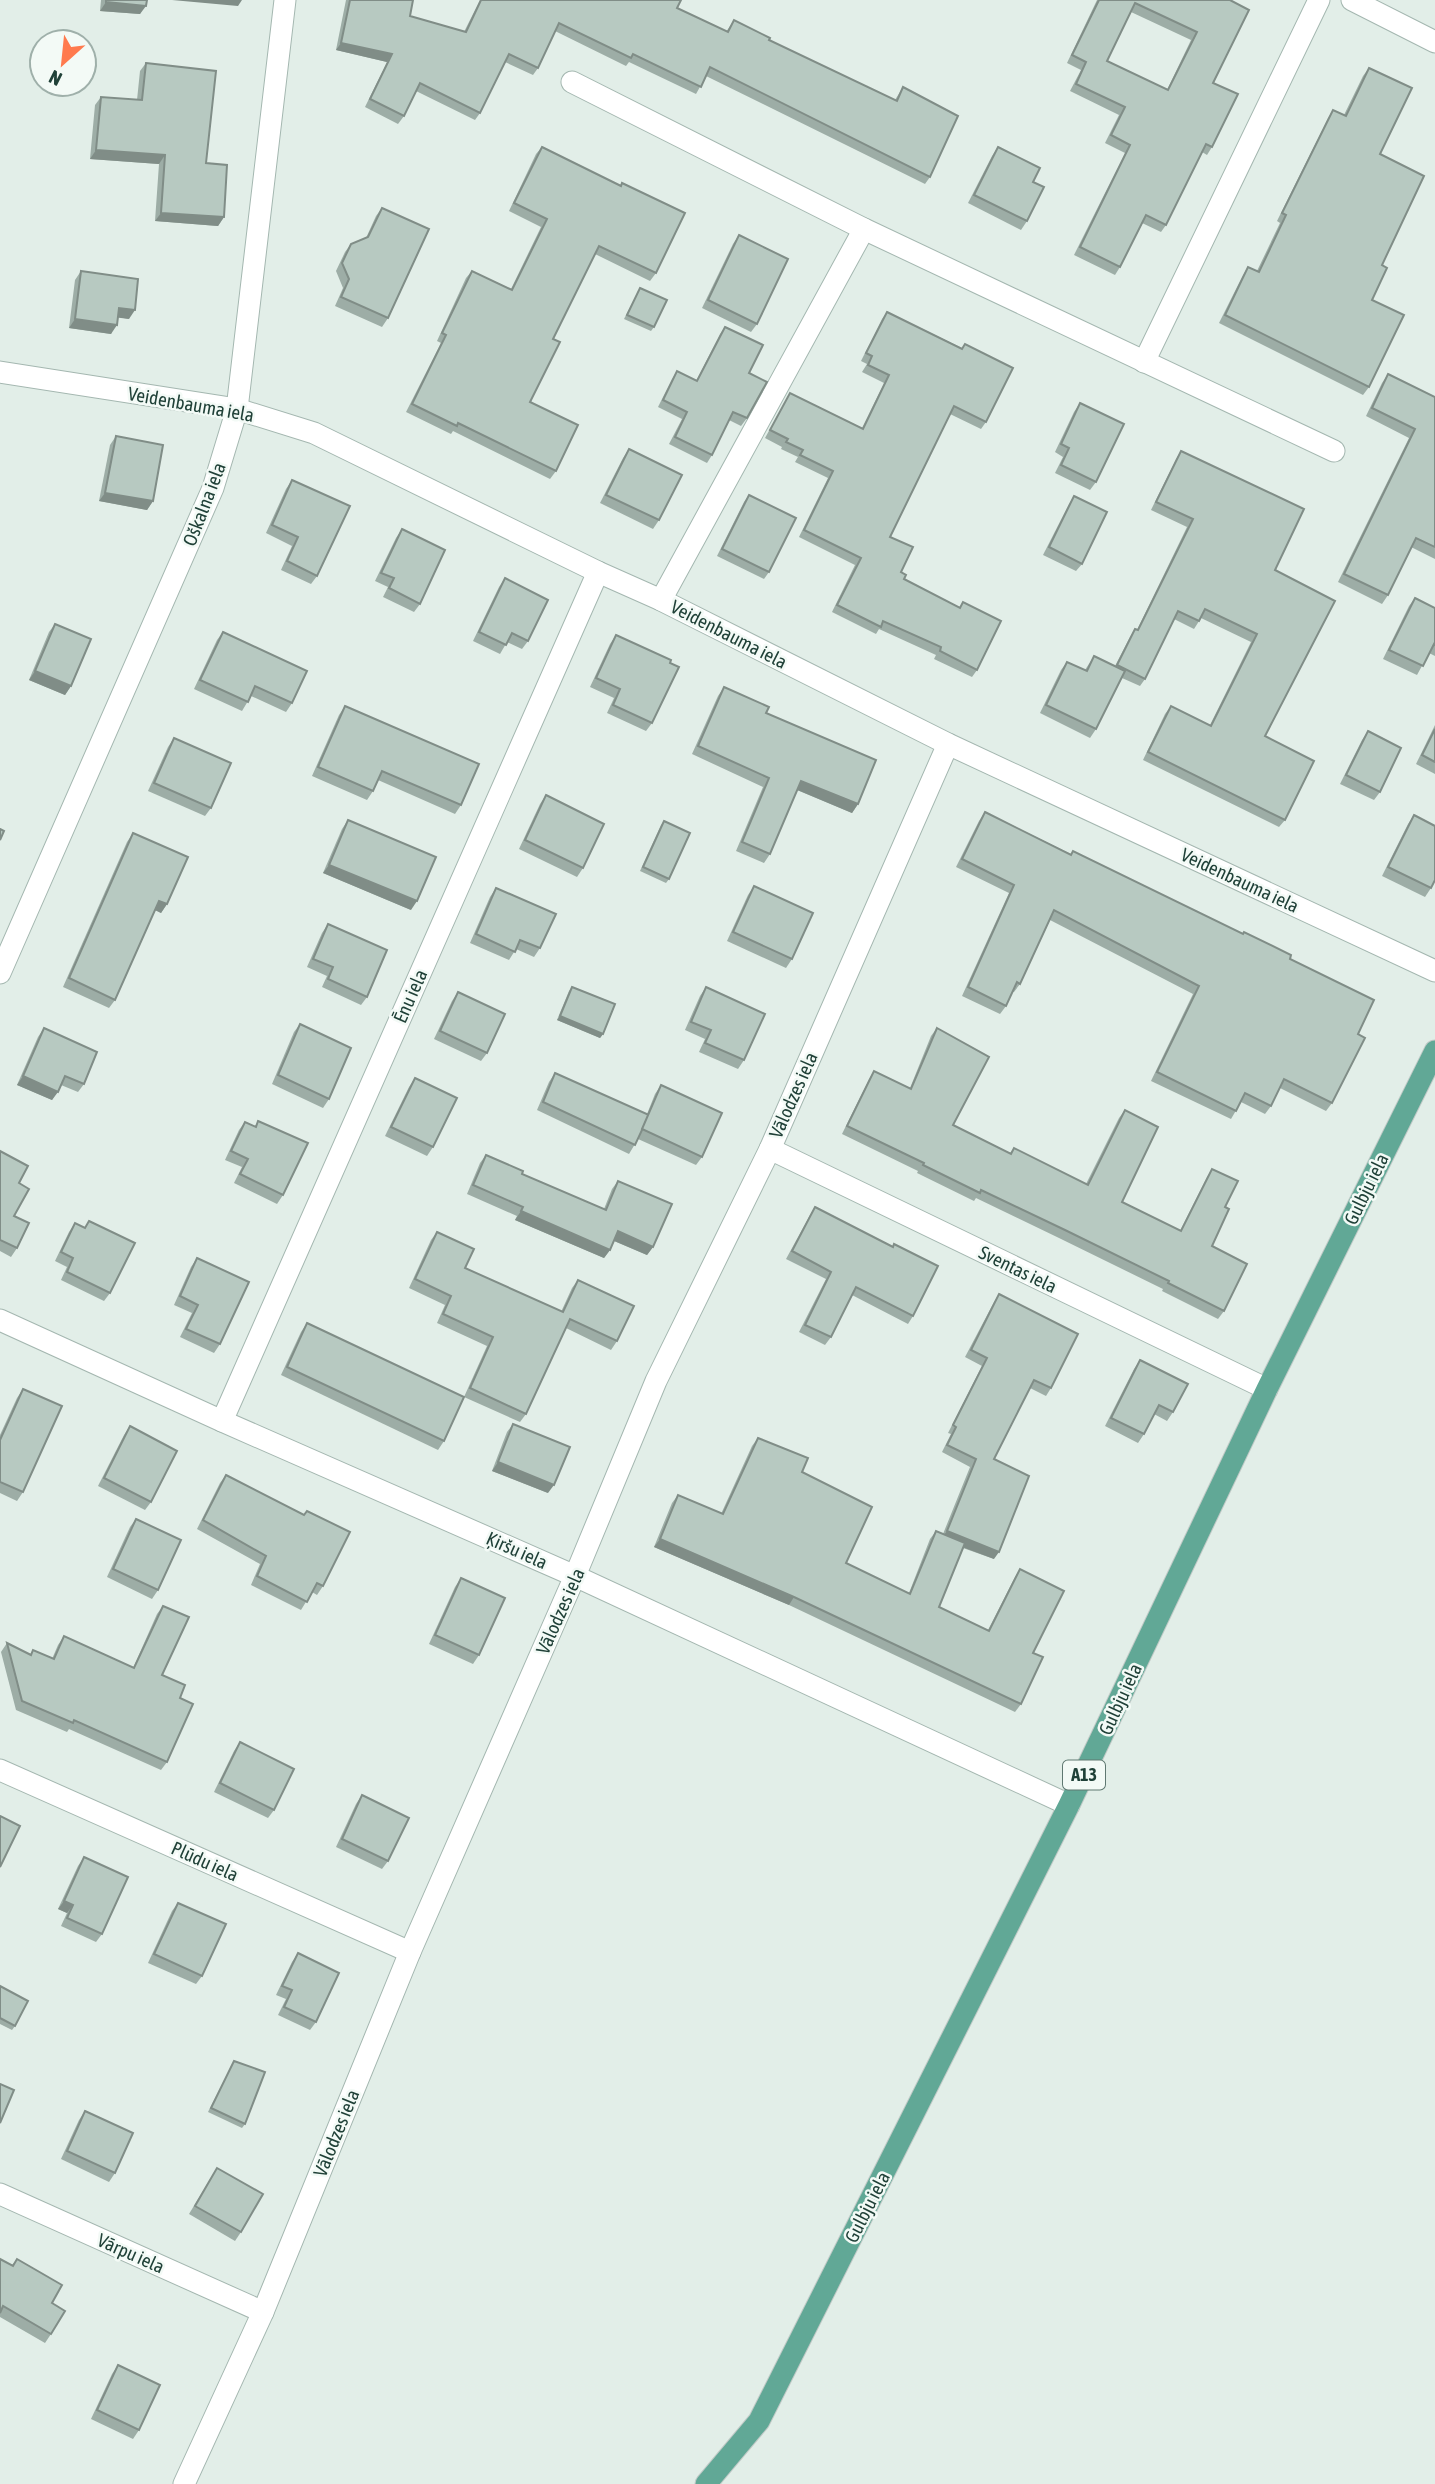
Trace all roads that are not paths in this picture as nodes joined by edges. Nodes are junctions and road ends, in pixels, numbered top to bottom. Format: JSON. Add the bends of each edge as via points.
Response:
{"nodes":[{"id":1,"x":285,"y":0,"type":"edge"},
{"id":2,"x":1319,"y":0,"type":"edge"},
{"id":3,"x":1352,"y":0,"type":"edge"},
{"id":4,"x":1435,"y":42,"type":"edge"},
{"id":5,"x":572,"y":82,"type":"dead end"},
{"id":6,"x":864,"y":229,"type":"junction"},
{"id":7,"x":1144,"y":362,"type":"junction"},
{"id":8,"x":0,"y":372,"type":"edge"},
{"id":9,"x":237,"y":409,"type":"junction"},
{"id":10,"x":1334,"y":451,"type":"dead end"},
{"id":11,"x":598,"y":572,"type":"junction"},
{"id":12,"x":662,"y":600,"type":"junction"},
{"id":13,"x":948,"y":744,"type":"junction"},
{"id":14,"x":1435,"y":971,"type":"edge"},
{"id":15,"x":0,"y":973,"type":"edge"},
{"id":16,"x":1435,"y":1051,"type":"edge"},
{"id":17,"x":770,"y":1149,"type":"junction"},
{"id":18,"x":0,"y":1320,"type":"edge"},
{"id":19,"x":1266,"y":1389,"type":"junction"},
{"id":20,"x":222,"y":1421,"type":"junction"},
{"id":21,"x":575,"y":1576,"type":"junction"},
{"id":22,"x":0,"y":1770,"type":"edge"},
{"id":23,"x":1069,"y":1805,"type":"junction"},
{"id":24,"x":410,"y":1952,"type":"junction"},
{"id":25,"x":0,"y":2194,"type":"edge"},
{"id":26,"x":263,"y":2312,"type":"junction"},
{"id":27,"x":184,"y":2484,"type":"edge"},
{"id":28,"x":706,"y":2484,"type":"edge"}],
"edges":[{"from":1,"to":9,"type":"street","name":"Oškalna iela"},
{"from":2,"to":7,"type":"street"},
{"from":3,"to":4,"type":"street"},
{"from":5,"to":6,"type":"street"},
{"from":6,"to":7,"type":"street"},
{"from":6,"to":12,"type":"street"},
{"from":7,"to":10,"type":"street"},
{"from":8,"to":9,"type":"street","name":"Veidenbauma iela"},
{"from":9,"to":11,"type":"street","name":"Veidenbauma iela","via":[[314,433]]},
{"from":9,"to":15,"type":"street","name":"Oškalna iela","via":[[213,488]]},
{"from":11,"to":12,"type":"street","name":"Veidenbauma iela"},
{"from":11,"to":20,"type":"street","name":"Ēnu iela"},
{"from":12,"to":13,"type":"street","name":"Veidenbauma iela"},
{"from":13,"to":14,"type":"street","name":"Veidenbauma iela"},
{"from":13,"to":17,"type":"street","name":"Vālodzes iela"},
{"from":16,"to":19,"type":"main road","name":"Gulbju iela","number":"A13"},
{"from":17,"to":19,"type":"street","name":"Sventas iela"},
{"from":17,"to":21,"type":"street","name":"Vālodzes iela","via":[[656,1381]]},
{"from":18,"to":20,"type":"street","name":"Ķiršu iela"},
{"from":19,"to":23,"type":"main road","name":"Gulbju iela","number":"A13"},
{"from":20,"to":21,"type":"street","name":"Ķiršu iela"},
{"from":21,"to":23,"type":"street","name":"Ķiršu iela"},
{"from":21,"to":24,"type":"street","name":"Vālodzes iela"},
{"from":22,"to":24,"type":"street","name":"Plūdu iela"},
{"from":23,"to":28,"type":"main road","name":"Gulbju iela","number":"A13","via":[[759,2421]]},
{"from":24,"to":26,"type":"street","name":"Vālodzes iela"},
{"from":25,"to":26,"type":"street","name":"Vārpu iela"},
{"from":26,"to":27,"type":"street","name":"Vālodzes iela"}]}
